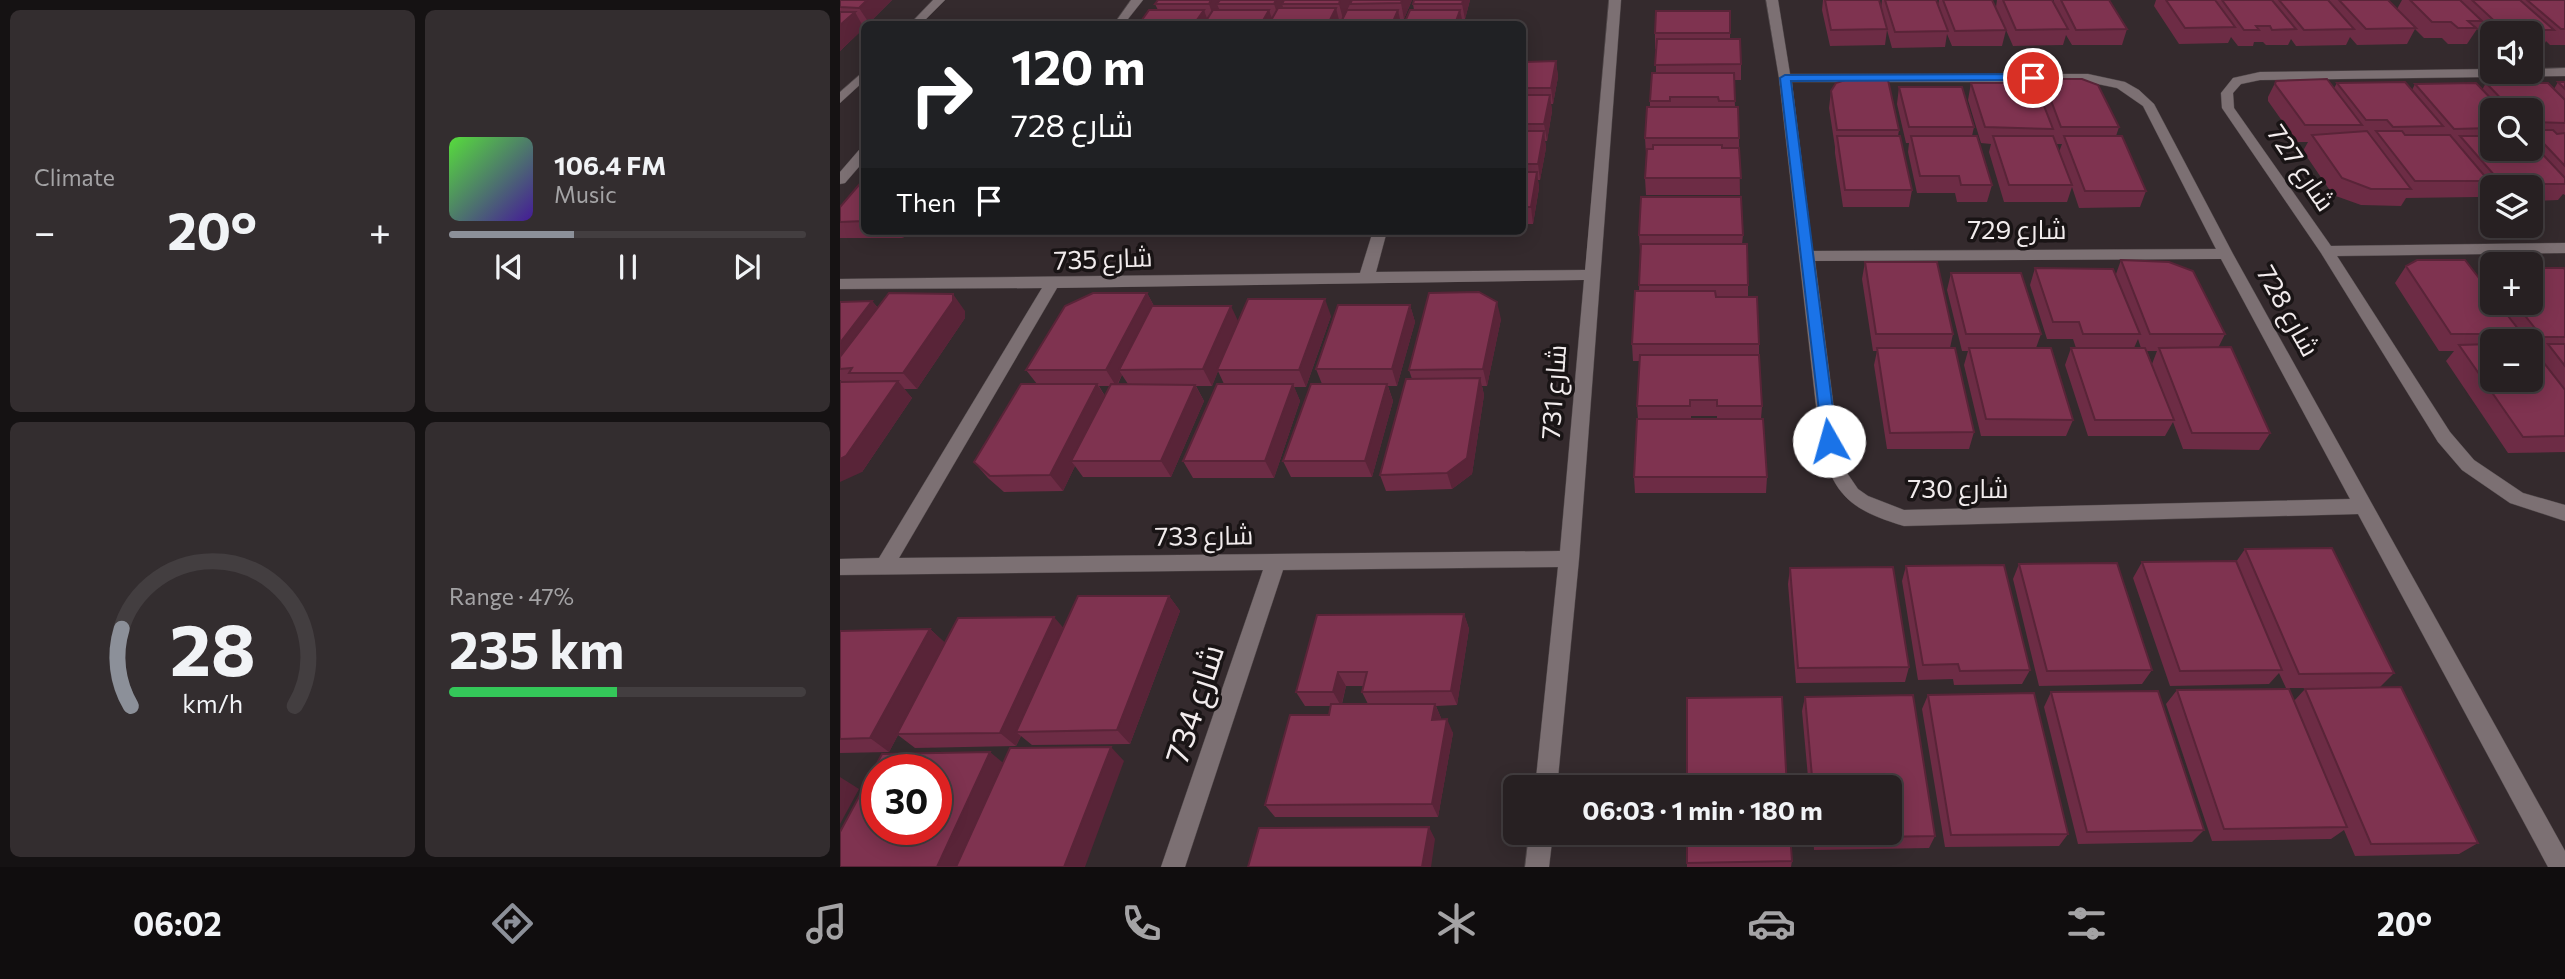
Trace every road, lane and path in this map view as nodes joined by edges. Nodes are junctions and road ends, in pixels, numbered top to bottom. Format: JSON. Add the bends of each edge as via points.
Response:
{"nodes":[{"id":1,"x":939,"y":0,"type":"edge"},
{"id":2,"x":1137,"y":0,"type":"edge"},
{"id":3,"x":1615,"y":0,"type":"edge"},
{"id":4,"x":1772,"y":0,"type":"edge"},
{"id":5,"x":918,"y":21,"type":"edge"},
{"id":6,"x":1120,"y":21,"type":"edge"},
{"id":7,"x":2565,"y":72,"type":"edge"},
{"id":8,"x":861,"y":78,"type":"edge"},
{"id":9,"x":1785,"y":78,"type":"junction"},
{"id":10,"x":841,"y":97,"type":"edge"},
{"id":11,"x":861,"y":156,"type":"edge"},
{"id":12,"x":840,"y":180,"type":"edge"},
{"id":13,"x":1379,"y":235,"type":"edge"},
{"id":14,"x":2565,"y":248,"type":"edge"},
{"id":15,"x":2327,"y":251,"type":"junction"},
{"id":16,"x":2227,"y":254,"type":"junction"},
{"id":17,"x":1808,"y":256,"type":"junction"},
{"id":18,"x":1591,"y":275,"type":"junction"},
{"id":19,"x":1367,"y":276,"type":"junction"},
{"id":20,"x":840,"y":284,"type":"edge"},
{"id":21,"x":1051,"y":285,"type":"junction"},
{"id":22,"x":2365,"y":506,"type":"junction"},
{"id":23,"x":2565,"y":513,"type":"edge"},
{"id":24,"x":1569,"y":559,"type":"junction"},
{"id":25,"x":1276,"y":561,"type":"junction"},
{"id":26,"x":885,"y":565,"type":"junction"},
{"id":27,"x":840,"y":567,"type":"edge"},
{"id":28,"x":1546,"y":775,"type":"edge"},
{"id":29,"x":1540,"y":845,"type":"edge"},
{"id":30,"x":1174,"y":867,"type":"edge"},
{"id":31,"x":1537,"y":867,"type":"edge"},
{"id":32,"x":2561,"y":867,"type":"edge"}],
"edges":[{"from":1,"to":5,"type":"street"},
{"from":2,"to":6,"type":"street"},
{"from":3,"to":18,"type":"street","name":"شارع 731"},
{"from":4,"to":9,"type":"street","name":"شارع 730"},
{"from":7,"to":15,"type":"street","name":"شارع 727","via":[[2293,75],[2238,81],[2227,93],[2228,108]]},
{"from":8,"to":10,"type":"street"},
{"from":9,"to":16,"type":"street","name":"شارع 728","via":[[2088,78],[2123,84],[2148,104]]},
{"from":9,"to":17,"type":"street","name":"شارع 730"},
{"from":11,"to":12,"type":"street"},
{"from":13,"to":19,"type":"street"},
{"from":14,"to":15,"type":"street"},
{"from":15,"to":23,"type":"street","name":"شارع 727","via":[[2444,437],[2468,465],[2516,498]]},
{"from":16,"to":17,"type":"street","name":"شارع 729"},
{"from":16,"to":22,"type":"street","name":"شارع 728"},
{"from":17,"to":22,"type":"street","name":"شارع 730","via":[[1835,469],[1848,492],[1875,510],[1905,519]]},
{"from":18,"to":19,"type":"street","name":"شارع 735"},
{"from":18,"to":24,"type":"street","name":"شارع 731"},
{"from":19,"to":21,"type":"street","name":"شارع 735"},
{"from":20,"to":21,"type":"street","name":"شارع 735"},
{"from":21,"to":26,"type":"street"},
{"from":22,"to":32,"type":"street","name":"شارع 728"},
{"from":24,"to":25,"type":"street","name":"شارع 733"},
{"from":24,"to":28,"type":"street","name":"شارع 731"},
{"from":25,"to":26,"type":"street","name":"شارع 733"},
{"from":25,"to":30,"type":"street","name":"شارع 734"},
{"from":26,"to":27,"type":"street","name":"شارع 733"},
{"from":29,"to":31,"type":"street"}]}
